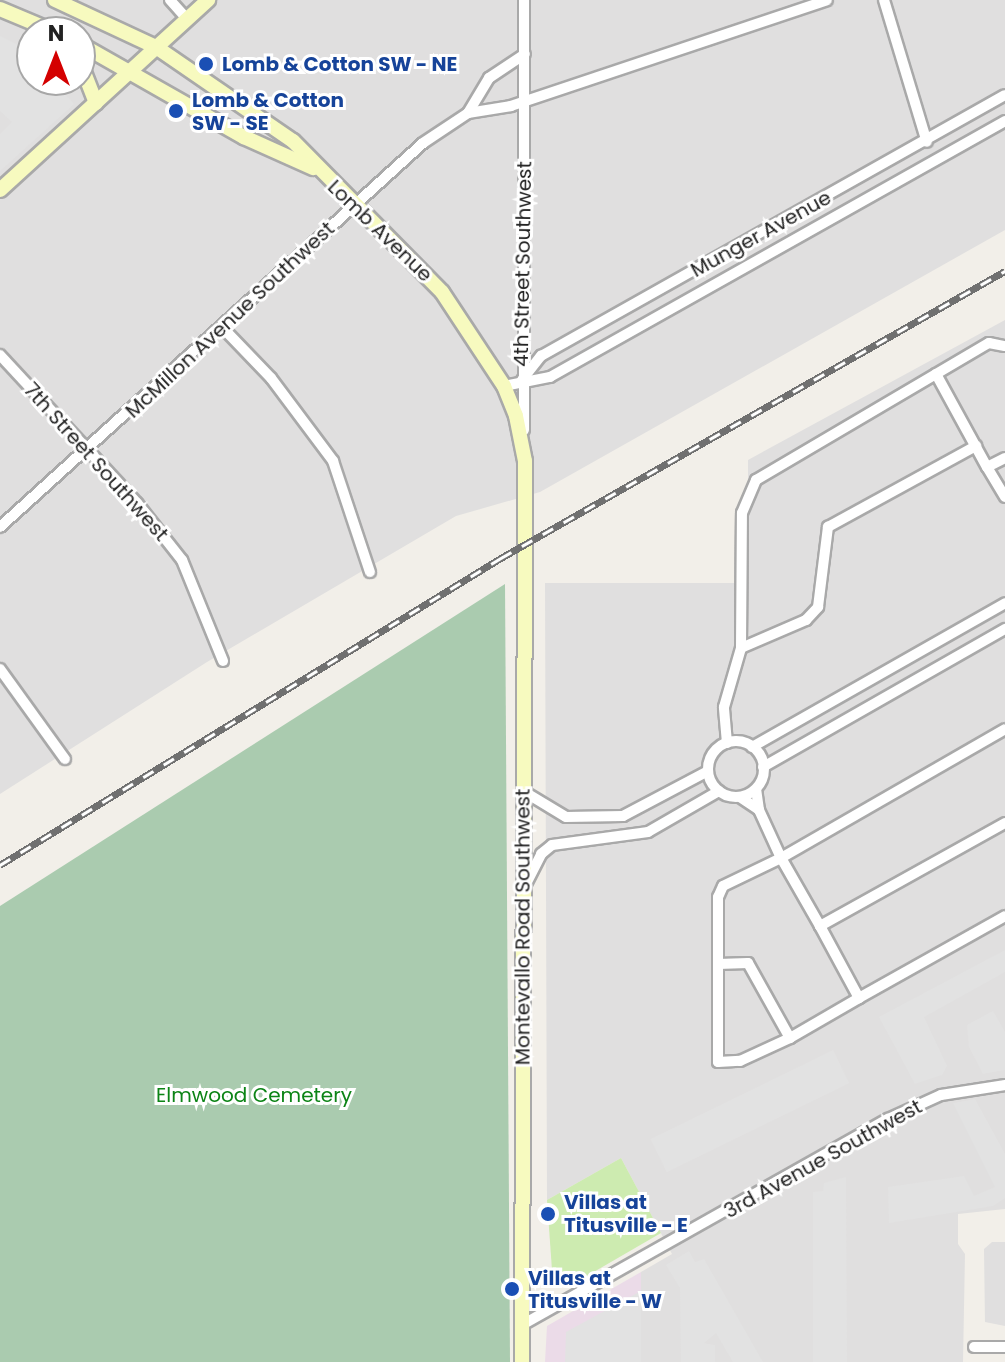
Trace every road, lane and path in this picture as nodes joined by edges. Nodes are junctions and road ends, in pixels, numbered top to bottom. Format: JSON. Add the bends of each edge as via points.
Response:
{"nodes":[{"id":1,"x":55,"y":0,"type":"edge"},
{"id":2,"x":170,"y":0,"type":"edge"},
{"id":3,"x":208,"y":0,"type":"edge"},
{"id":4,"x":524,"y":0,"type":"edge"},
{"id":5,"x":827,"y":0,"type":"edge"},
{"id":6,"x":884,"y":0,"type":"edge"},
{"id":7,"x":187,"y":19,"type":"junction"},
{"id":8,"x":156,"y":47,"type":"junction"},
{"id":9,"x":96,"y":53,"type":"edge"},
{"id":10,"x":525,"y":54,"type":"junction"},
{"id":11,"x":129,"y":72,"type":"junction"},
{"id":12,"x":1005,"y":95,"type":"edge"},
{"id":13,"x":93,"y":96,"type":"edge"},
{"id":14,"x":525,"y":99,"type":"junction"},
{"id":15,"x":96,"y":103,"type":"junction"},
{"id":16,"x":468,"y":113,"type":"junction"},
{"id":17,"x":1005,"y":121,"type":"edge"},
{"id":18,"x":927,"y":142,"type":"junction"},
{"id":19,"x":319,"y":170,"type":"junction"},
{"id":20,"x":865,"y":176,"type":"junction"},
{"id":21,"x":0,"y":190,"type":"edge"},
{"id":22,"x":877,"y":195,"type":"junction"},
{"id":23,"x":354,"y":207,"type":"junction"},
{"id":24,"x":692,"y":273,"type":"junction"},
{"id":25,"x":704,"y":291,"type":"junction"},
{"id":26,"x":222,"y":327,"type":"junction"},
{"id":27,"x":1005,"y":346,"type":"edge"},
{"id":28,"x":0,"y":355,"type":"edge"},
{"id":29,"x":936,"y":374,"type":"junction"},
{"id":30,"x":522,"y":380,"type":"junction"},
{"id":31,"x":504,"y":386,"type":"junction"},
{"id":32,"x":976,"y":446,"type":"junction"},
{"id":33,"x":90,"y":451,"type":"junction"},
{"id":34,"x":1005,"y":458,"type":"edge"},
{"id":35,"x":525,"y":461,"type":"junction"},
{"id":36,"x":987,"y":467,"type":"junction"},
{"id":37,"x":1005,"y":497,"type":"edge"},
{"id":38,"x":0,"y":527,"type":"edge"},
{"id":39,"x":525,"y":528,"type":"joint"},
{"id":40,"x":370,"y":572,"type":"dead end"},
{"id":41,"x":1005,"y":603,"type":"edge"},
{"id":42,"x":1005,"y":629,"type":"edge"},
{"id":43,"x":741,"y":648,"type":"junction"},
{"id":44,"x":223,"y":661,"type":"dead end"},
{"id":45,"x":0,"y":669,"type":"edge"},
{"id":46,"x":1005,"y":729,"type":"edge"},
{"id":47,"x":727,"y":743,"type":"junction"},
{"id":48,"x":752,"y":747,"type":"junction"},
{"id":49,"x":65,"y":759,"type":"dead end"},
{"id":50,"x":763,"y":767,"type":"junction"},
{"id":51,"x":708,"y":771,"type":"junction"},
{"id":52,"x":756,"y":789,"type":"junction"},
{"id":53,"x":523,"y":791,"type":"junction"},
{"id":54,"x":719,"y":791,"type":"junction"},
{"id":55,"x":740,"y":797,"type":"junction"},
{"id":56,"x":759,"y":810,"type":"junction"},
{"id":57,"x":1005,"y":823,"type":"edge"},
{"id":58,"x":781,"y":858,"type":"junction"},
{"id":59,"x":523,"y":890,"type":"junction"},
{"id":60,"x":1005,"y":916,"type":"edge"},
{"id":61,"x":820,"y":926,"type":"junction"},
{"id":62,"x":718,"y":964,"type":"junction"},
{"id":63,"x":859,"y":998,"type":"junction"},
{"id":64,"x":790,"y":1038,"type":"junction"},
{"id":65,"x":1005,"y":1085,"type":"edge"},
{"id":66,"x":522,"y":1325,"type":"junction"},
{"id":67,"x":974,"y":1347,"type":"dead end"},
{"id":68,"x":1005,"y":1347,"type":"edge"},
{"id":69,"x":522,"y":1362,"type":"edge"}],
"edges":[{"from":1,"to":8,"type":"main road","name":"Lomb Avenue"},
{"from":2,"to":7,"type":"street"},
{"from":3,"to":7,"type":"main road"},
{"from":4,"to":10,"type":"street","name":"4th Street Southwest"},
{"from":5,"to":14,"type":"street","name":"McMillon Avenue Southwest"},
{"from":6,"to":18,"type":"street"},
{"from":7,"to":8,"type":"main road"},
{"from":8,"to":11,"type":"main road"},
{"from":8,"to":19,"type":"main road","name":"Lomb Avenue","via":[[265,118]]},
{"from":9,"to":11,"type":"main road","name":"Lomb Avenue"},
{"from":10,"to":14,"type":"street","name":"4th Street Southwest"},
{"from":10,"to":16,"type":"street","via":[[489,78]]},
{"from":11,"to":15,"type":"main road"},
{"from":11,"to":19,"type":"main road","name":"Lomb Avenue","via":[[244,137]]},
{"from":12,"to":18,"type":"street","name":"Munger Avenue"},
{"from":13,"to":15,"type":"main road"},
{"from":14,"to":16,"type":"street","name":"McMillon Avenue Southwest"},
{"from":14,"to":30,"type":"street","name":"4th Street Southwest"},
{"from":15,"to":21,"type":"main road"},
{"from":16,"to":23,"type":"street","name":"McMillon Avenue Southwest","via":[[423,143]]},
{"from":17,"to":22,"type":"street","name":"Munger Avenue"},
{"from":18,"to":20,"type":"street","name":"Munger Avenue"},
{"from":19,"to":23,"type":"main road","name":"Lomb Avenue"},
{"from":20,"to":22,"type":"street"},
{"from":20,"to":24,"type":"street","name":"Munger Avenue"},
{"from":22,"to":25,"type":"street","name":"Munger Avenue"},
{"from":23,"to":26,"type":"street","name":"McMillon Avenue Southwest"},
{"from":23,"to":31,"type":"main road","name":"Lomb Avenue","via":[[404,249],[442,292]]},
{"from":24,"to":25,"type":"street"},
{"from":24,"to":30,"type":"street","name":"Munger Avenue","via":[[541,356]]},
{"from":25,"to":30,"type":"street","name":"Munger Avenue","via":[[550,377]]},
{"from":26,"to":33,"type":"street","name":"McMillon Avenue Southwest"},
{"from":26,"to":40,"type":"street","via":[[271,378],[333,461]]},
{"from":27,"to":29,"type":"street","via":[[989,343]]},
{"from":28,"to":33,"type":"street","name":"7th Street Southwest"},
{"from":29,"to":32,"type":"street"},
{"from":29,"to":43,"type":"street","via":[[756,480],[742,513]]},
{"from":30,"to":31,"type":"street","name":"Munger Avenue"},
{"from":30,"to":35,"type":"street","name":"4th Street Southwest"},
{"from":31,"to":35,"type":"main road","name":"Lomb Avenue"},
{"from":32,"to":36,"type":"street"},
{"from":32,"to":43,"type":"street","via":[[828,527],[818,607],[806,620]]},
{"from":33,"to":38,"type":"street","name":"McMillon Avenue Southwest"},
{"from":33,"to":44,"type":"street","name":"7th Street Southwest","via":[[182,560]]},
{"from":34,"to":36,"type":"street"},
{"from":35,"to":39,"type":"main road","name":"4th Street Southwest"},
{"from":36,"to":37,"type":"street"},
{"from":39,"to":53,"type":"main road","name":"Montevallo Road Southwest"},
{"from":41,"to":48,"type":"street"},
{"from":42,"to":50,"type":"street"},
{"from":43,"to":47,"type":"street","via":[[724,707]]},
{"from":45,"to":49,"type":"street"},
{"from":46,"to":58,"type":"street"},
{"from":47,"to":48,"type":"street"},
{"from":47,"to":51,"type":"street","via":[[713,753]]},
{"from":48,"to":50,"type":"street"},
{"from":50,"to":52,"type":"street"},
{"from":51,"to":53,"type":"street","via":[[623,816],[566,817]]},
{"from":51,"to":54,"type":"street"},
{"from":52,"to":55,"type":"street"},
{"from":52,"to":56,"type":"street"},
{"from":53,"to":59,"type":"main road","name":"Montevallo Road Southwest"},
{"from":54,"to":55,"type":"street"},
{"from":54,"to":59,"type":"street","via":[[638,835],[552,845],[541,854]]},
{"from":55,"to":56,"type":"street"},
{"from":56,"to":58,"type":"street"},
{"from":57,"to":61,"type":"street"},
{"from":58,"to":61,"type":"street"},
{"from":58,"to":62,"type":"street","via":[[723,886],[718,897]]},
{"from":59,"to":66,"type":"main road","name":"Montevallo Road Southwest"},
{"from":60,"to":63,"type":"street"},
{"from":61,"to":63,"type":"street"},
{"from":62,"to":64,"type":"street","via":[[748,963]]},
{"from":62,"to":64,"type":"street","via":[[718,1062],[740,1061]]},
{"from":63,"to":64,"type":"street"},
{"from":65,"to":66,"type":"street","name":"3rd Avenue Southwest","via":[[932,1097]]},
{"from":66,"to":69,"type":"main road","name":"Montevallo Road Southwest"},
{"from":67,"to":68,"type":"street"}]}
